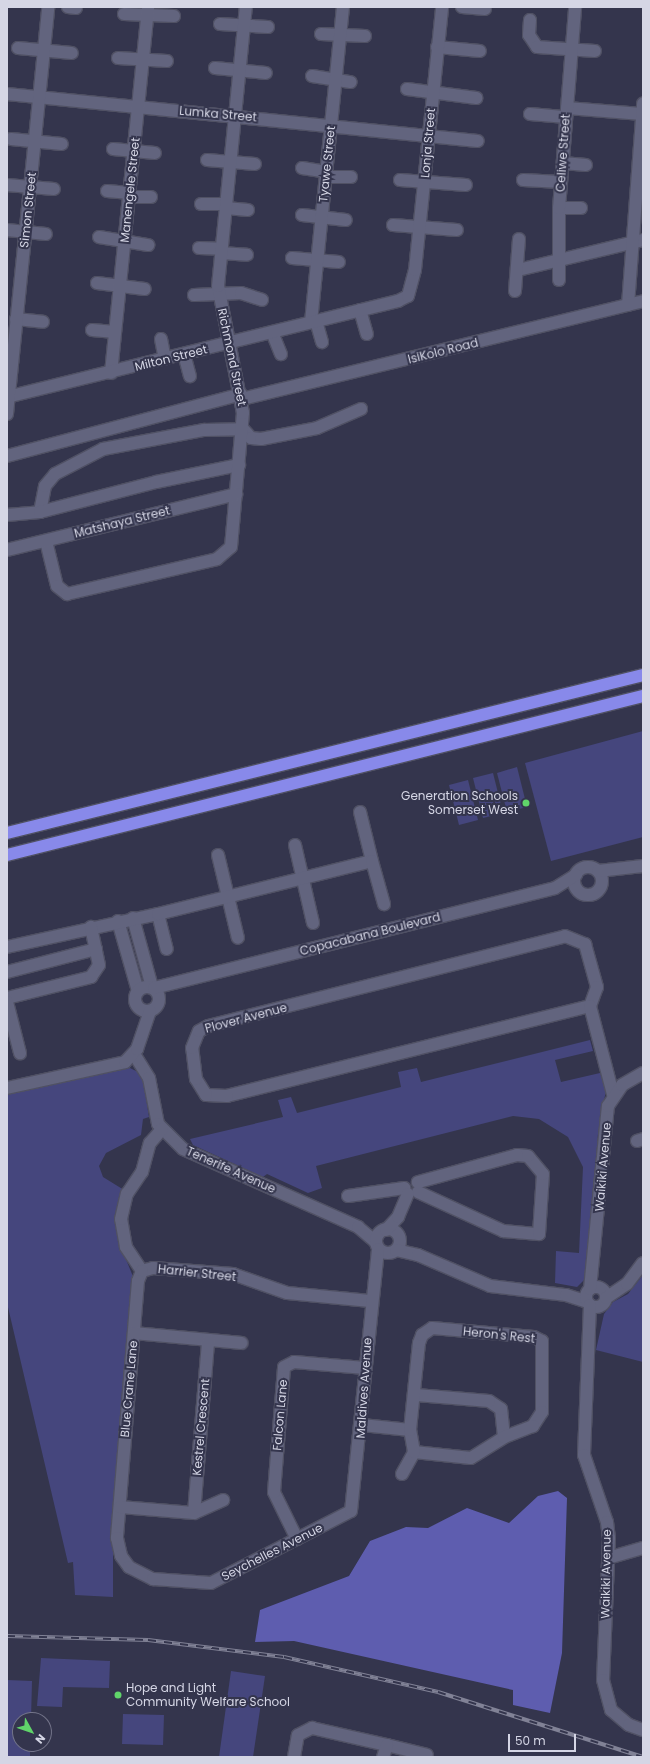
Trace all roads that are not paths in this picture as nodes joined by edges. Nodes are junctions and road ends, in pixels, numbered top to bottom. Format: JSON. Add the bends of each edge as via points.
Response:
{"nodes":[{"id":1,"x":48,"y":7,"type":"edge"},
{"id":2,"x":246,"y":7,"type":"edge"},
{"id":3,"x":343,"y":7,"type":"edge"},
{"id":4,"x":442,"y":7,"type":"edge"},
{"id":5,"x":462,"y":7,"type":"edge"},
{"id":6,"x":575,"y":7,"type":"edge"},
{"id":7,"x":486,"y":9,"type":"dead end"},
{"id":8,"x":147,"y":12,"type":"edge"},
{"id":9,"x":124,"y":14,"type":"dead end"},
{"id":10,"x":174,"y":16,"type":"dead end"},
{"id":11,"x":530,"y":20,"type":"dead end"},
{"id":12,"x":220,"y":24,"type":"dead end"},
{"id":13,"x":244,"y":26,"type":"junction"},
{"id":14,"x":268,"y":27,"type":"dead end"},
{"id":15,"x":321,"y":34,"type":"dead end"},
{"id":16,"x":340,"y":35,"type":"junction"},
{"id":17,"x":365,"y":36,"type":"dead end"},
{"id":18,"x":18,"y":48,"type":"dead end"},
{"id":19,"x":437,"y":48,"type":"junction"},
{"id":20,"x":572,"y":50,"type":"junction"},
{"id":21,"x":480,"y":51,"type":"dead end"},
{"id":22,"x":595,"y":51,"type":"dead end"},
{"id":23,"x":44,"y":52,"type":"junction"},
{"id":24,"x":72,"y":53,"type":"dead end"},
{"id":25,"x":118,"y":58,"type":"dead end"},
{"id":26,"x":143,"y":61,"type":"junction"},
{"id":27,"x":167,"y":61,"type":"dead end"},
{"id":28,"x":215,"y":68,"type":"dead end"},
{"id":29,"x":240,"y":70,"type":"junction"},
{"id":30,"x":266,"y":73,"type":"dead end"},
{"id":31,"x":312,"y":76,"type":"dead end"},
{"id":32,"x":336,"y":80,"type":"junction"},
{"id":33,"x":351,"y":82,"type":"dead end"},
{"id":34,"x":407,"y":89,"type":"dead end"},
{"id":35,"x":433,"y":92,"type":"junction"},
{"id":36,"x":7,"y":94,"type":"edge"},
{"id":37,"x":39,"y":98,"type":"junction"},
{"id":38,"x":476,"y":98,"type":"dead end"},
{"id":39,"x":138,"y":107,"type":"junction"},
{"id":40,"x":643,"y":109,"type":"edge"},
{"id":41,"x":567,"y":112,"type":"junction"},
{"id":42,"x":530,"y":114,"type":"dead end"},
{"id":43,"x":235,"y":116,"type":"junction"},
{"id":44,"x":332,"y":126,"type":"junction"},
{"id":45,"x":428,"y":136,"type":"junction"},
{"id":46,"x":11,"y":140,"type":"dead end"},
{"id":47,"x":478,"y":141,"type":"dead end"},
{"id":48,"x":35,"y":142,"type":"junction"},
{"id":49,"x":62,"y":144,"type":"dead end"},
{"id":50,"x":113,"y":149,"type":"dead end"},
{"id":51,"x":134,"y":151,"type":"junction"},
{"id":52,"x":155,"y":153,"type":"dead end"},
{"id":53,"x":207,"y":160,"type":"dead end"},
{"id":54,"x":231,"y":161,"type":"junction"},
{"id":55,"x":563,"y":163,"type":"junction"},
{"id":56,"x":255,"y":164,"type":"dead end"},
{"id":57,"x":586,"y":165,"type":"dead end"},
{"id":58,"x":302,"y":168,"type":"dead end"},
{"id":59,"x":326,"y":175,"type":"junction"},
{"id":60,"x":351,"y":177,"type":"dead end"},
{"id":61,"x":400,"y":180,"type":"dead end"},
{"id":62,"x":524,"y":180,"type":"dead end"},
{"id":63,"x":424,"y":181,"type":"junction"},
{"id":64,"x":561,"y":182,"type":"junction"},
{"id":65,"x":7,"y":185,"type":"edge"},
{"id":66,"x":466,"y":185,"type":"dead end"},
{"id":67,"x":30,"y":188,"type":"junction"},
{"id":68,"x":54,"y":189,"type":"dead end"},
{"id":69,"x":107,"y":191,"type":"dead end"},
{"id":70,"x":129,"y":195,"type":"junction"},
{"id":71,"x":151,"y":198,"type":"dead end"},
{"id":72,"x":201,"y":204,"type":"dead end"},
{"id":73,"x":226,"y":206,"type":"junction"},
{"id":74,"x":559,"y":208,"type":"junction"},
{"id":75,"x":581,"y":208,"type":"dead end"},
{"id":76,"x":248,"y":210,"type":"dead end"},
{"id":77,"x":302,"y":215,"type":"dead end"},
{"id":78,"x":322,"y":217,"type":"junction"},
{"id":79,"x":346,"y":220,"type":"dead end"},
{"id":80,"x":393,"y":225,"type":"dead end"},
{"id":81,"x":420,"y":226,"type":"junction"},
{"id":82,"x":7,"y":230,"type":"edge"},
{"id":83,"x":457,"y":230,"type":"dead end"},
{"id":84,"x":26,"y":232,"type":"junction"},
{"id":85,"x":46,"y":234,"type":"dead end"},
{"id":86,"x":99,"y":237,"type":"dead end"},
{"id":87,"x":519,"y":239,"type":"dead end"},
{"id":88,"x":124,"y":242,"type":"junction"},
{"id":89,"x":638,"y":242,"type":"edge"},
{"id":90,"x":148,"y":245,"type":"dead end"},
{"id":91,"x":199,"y":248,"type":"dead end"},
{"id":92,"x":222,"y":251,"type":"junction"},
{"id":93,"x":247,"y":255,"type":"dead end"},
{"id":94,"x":292,"y":258,"type":"dead end"},
{"id":95,"x":317,"y":260,"type":"junction"},
{"id":96,"x":556,"y":260,"type":"junction"},
{"id":97,"x":339,"y":262,"type":"dead end"},
{"id":98,"x":518,"y":270,"type":"junction"},
{"id":99,"x":414,"y":278,"type":"joint"},
{"id":100,"x":559,"y":280,"type":"dead end"},
{"id":101,"x":97,"y":283,"type":"dead end"},
{"id":102,"x":120,"y":286,"type":"junction"},
{"id":103,"x":145,"y":289,"type":"dead end"},
{"id":104,"x":515,"y":291,"type":"dead end"},
{"id":105,"x":218,"y":292,"type":"junction"},
{"id":106,"x":194,"y":295,"type":"dead end"},
{"id":107,"x":262,"y":300,"type":"dead end"},
{"id":108,"x":643,"y":301,"type":"edge"},
{"id":109,"x":628,"y":305,"type":"junction"},
{"id":110,"x":360,"y":310,"type":"junction"},
{"id":111,"x":16,"y":320,"type":"junction"},
{"id":112,"x":313,"y":321,"type":"junction"},
{"id":113,"x":43,"y":322,"type":"dead end"},
{"id":114,"x":92,"y":330,"type":"dead end"},
{"id":115,"x":115,"y":332,"type":"junction"},
{"id":116,"x":272,"y":332,"type":"junction"},
{"id":117,"x":367,"y":334,"type":"dead end"},
{"id":118,"x":161,"y":339,"type":"dead end"},
{"id":119,"x":322,"y":342,"type":"dead end"},
{"id":120,"x":230,"y":343,"type":"junction"},
{"id":121,"x":184,"y":354,"type":"junction"},
{"id":122,"x":281,"y":354,"type":"dead end"},
{"id":123,"x":165,"y":359,"type":"junction"},
{"id":124,"x":111,"y":373,"type":"junction"},
{"id":125,"x":190,"y":376,"type":"dead end"},
{"id":126,"x":8,"y":397,"type":"edge"},
{"id":127,"x":242,"y":397,"type":"junction"},
{"id":128,"x":361,"y":409,"type":"dead end"},
{"id":129,"x":7,"y":414,"type":"edge"},
{"id":130,"x":243,"y":429,"type":"junction"},
{"id":131,"x":7,"y":456,"type":"edge"},
{"id":132,"x":239,"y":465,"type":"junction"},
{"id":133,"x":236,"y":494,"type":"junction"},
{"id":134,"x":40,"y":512,"type":"junction"},
{"id":135,"x":7,"y":515,"type":"edge"},
{"id":136,"x":46,"y":541,"type":"junction"},
{"id":137,"x":7,"y":550,"type":"edge"},
{"id":138,"x":643,"y":674,"type":"edge"},
{"id":139,"x":643,"y":696,"type":"edge"},
{"id":140,"x":360,"y":812,"type":"dead end"},
{"id":141,"x":7,"y":834,"type":"edge"},
{"id":142,"x":295,"y":845,"type":"dead end"},
{"id":143,"x":7,"y":855,"type":"edge"},
{"id":144,"x":218,"y":856,"type":"dead end"},
{"id":145,"x":372,"y":861,"type":"junction"},
{"id":146,"x":643,"y":866,"type":"edge"},
{"id":147,"x":622,"y":871,"type":"junction"},
{"id":148,"x":598,"y":872,"type":"junction"},
{"id":149,"x":576,"y":875,"type":"junction"},
{"id":150,"x":301,"y":879,"type":"junction"},
{"id":151,"x":601,"y":884,"type":"junction"},
{"id":152,"x":555,"y":888,"type":"junction"},
{"id":153,"x":578,"y":890,"type":"junction"},
{"id":154,"x":226,"y":898,"type":"junction"},
{"id":155,"x":384,"y":904,"type":"dead end"},
{"id":156,"x":158,"y":914,"type":"junction"},
{"id":157,"x":133,"y":918,"type":"junction"},
{"id":158,"x":118,"y":921,"type":"junction"},
{"id":159,"x":313,"y":923,"type":"dead end"},
{"id":160,"x":91,"y":927,"type":"junction"},
{"id":161,"x":238,"y":938,"type":"dead end"},
{"id":162,"x":7,"y":947,"type":"edge"},
{"id":163,"x":96,"y":949,"type":"junction"},
{"id":164,"x":167,"y":949,"type":"dead end"},
{"id":165,"x":7,"y":972,"type":"edge"},
{"id":166,"x":138,"y":991,"type":"junction"},
{"id":167,"x":155,"y":991,"type":"junction"},
{"id":168,"x":7,"y":998,"type":"edge"},
{"id":169,"x":7,"y":1002,"type":"edge"},
{"id":170,"x":590,"y":1006,"type":"junction"},
{"id":171,"x":138,"y":1007,"type":"junction"},
{"id":172,"x":150,"y":1011,"type":"junction"},
{"id":173,"x":142,"y":1030,"type":"junction"},
{"id":174,"x":20,"y":1052,"type":"dead end"},
{"id":175,"x":134,"y":1054,"type":"junction"},
{"id":176,"x":640,"y":1077,"type":"edge"},
{"id":177,"x":7,"y":1088,"type":"edge"},
{"id":178,"x":613,"y":1094,"type":"junction"},
{"id":179,"x":162,"y":1129,"type":"junction"},
{"id":180,"x":412,"y":1189,"type":"junction"},
{"id":181,"x":348,"y":1196,"type":"dead end"},
{"id":182,"x":388,"y":1241,"type":"junction"},
{"id":183,"x":643,"y":1263,"type":"edge"},
{"id":184,"x":142,"y":1271,"type":"junction"},
{"id":185,"x":595,"y":1297,"type":"junction"},
{"id":186,"x":370,"y":1301,"type":"junction"},
{"id":187,"x":134,"y":1334,"type":"junction"},
{"id":188,"x":208,"y":1340,"type":"junction"},
{"id":189,"x":242,"y":1343,"type":"dead end"},
{"id":190,"x":365,"y":1368,"type":"junction"},
{"id":191,"x":416,"y":1395,"type":"junction"},
{"id":192,"x":362,"y":1425,"type":"junction"},
{"id":193,"x":410,"y":1430,"type":"junction"},
{"id":194,"x":504,"y":1437,"type":"junction"},
{"id":195,"x":414,"y":1452,"type":"junction"},
{"id":196,"x":402,"y":1474,"type":"dead end"},
{"id":197,"x":223,"y":1500,"type":"dead end"},
{"id":198,"x":354,"y":1505,"type":"joint"},
{"id":199,"x":120,"y":1507,"type":"junction"},
{"id":200,"x":194,"y":1513,"type":"junction"},
{"id":201,"x":297,"y":1539,"type":"junction"},
{"id":202,"x":643,"y":1548,"type":"edge"},
{"id":203,"x":608,"y":1558,"type":"junction"},
{"id":204,"x":643,"y":1730,"type":"edge"},
{"id":205,"x":387,"y":1745,"type":"junction"},
{"id":206,"x":427,"y":1755,"type":"dead end"},
{"id":207,"x":294,"y":1757,"type":"edge"},
{"id":208,"x":383,"y":1757,"type":"edge"}],
"edges":[{"from":1,"to":23,"type":"street","name":"Simon Street"},
{"from":2,"to":13,"type":"street","name":"Richmond Street"},
{"from":3,"to":16,"type":"street","name":"Tyawe Street"},
{"from":4,"to":19,"type":"street","name":"Lonja Street"},
{"from":5,"to":7,"type":"street"},
{"from":6,"to":20,"type":"street","name":"Celiwe Street"},
{"from":8,"to":9,"type":"street"},
{"from":8,"to":10,"type":"street"},
{"from":8,"to":26,"type":"street","name":"Manengele Street"},
{"from":11,"to":20,"type":"street","via":[[529,35],[534,45]]},
{"from":12,"to":13,"type":"street"},
{"from":13,"to":14,"type":"street"},
{"from":13,"to":29,"type":"street","name":"Richmond Street"},
{"from":15,"to":16,"type":"street"},
{"from":16,"to":17,"type":"street"},
{"from":16,"to":32,"type":"street","name":"Tyawe Street"},
{"from":18,"to":23,"type":"street"},
{"from":19,"to":21,"type":"street"},
{"from":19,"to":35,"type":"street","name":"Lonja Street"},
{"from":20,"to":22,"type":"street"},
{"from":20,"to":41,"type":"street","name":"Celiwe Street"},
{"from":23,"to":24,"type":"street"},
{"from":23,"to":37,"type":"street","name":"Simon Street"},
{"from":25,"to":26,"type":"street"},
{"from":26,"to":27,"type":"street"},
{"from":26,"to":39,"type":"street","name":"Manengele Street"},
{"from":28,"to":29,"type":"street"},
{"from":29,"to":30,"type":"street"},
{"from":29,"to":43,"type":"street","name":"Richmond Street"},
{"from":31,"to":32,"type":"street"},
{"from":32,"to":33,"type":"street"},
{"from":32,"to":44,"type":"street","name":"Tyawe Street"},
{"from":34,"to":35,"type":"street"},
{"from":35,"to":38,"type":"street"},
{"from":35,"to":45,"type":"street","name":"Lonja Street"},
{"from":36,"to":37,"type":"street","name":"Lumka Street"},
{"from":37,"to":39,"type":"street","name":"Lumka Street"},
{"from":37,"to":48,"type":"street","name":"Simon Street"},
{"from":39,"to":43,"type":"street","name":"Lumka Street"},
{"from":39,"to":51,"type":"street","name":"Manengele Street"},
{"from":40,"to":41,"type":"street"},
{"from":40,"to":89,"type":"street"},
{"from":41,"to":42,"type":"street"},
{"from":41,"to":55,"type":"street","name":"Celiwe Street"},
{"from":43,"to":44,"type":"street","name":"Lumka Street"},
{"from":43,"to":54,"type":"street","name":"Richmond Street"},
{"from":44,"to":45,"type":"street","name":"Lumka Street"},
{"from":44,"to":59,"type":"street","name":"Tyawe Street"},
{"from":45,"to":47,"type":"street","name":"Lumka Street"},
{"from":45,"to":63,"type":"street","name":"Lonja Street"},
{"from":46,"to":48,"type":"street"},
{"from":48,"to":49,"type":"street"},
{"from":48,"to":67,"type":"street","name":"Simon Street"},
{"from":50,"to":51,"type":"street"},
{"from":51,"to":52,"type":"street"},
{"from":51,"to":70,"type":"street","name":"Manengele Street"},
{"from":53,"to":54,"type":"street"},
{"from":54,"to":56,"type":"street"},
{"from":54,"to":73,"type":"street","name":"Richmond Street"},
{"from":55,"to":57,"type":"street"},
{"from":55,"to":64,"type":"street","name":"Celiwe Street"},
{"from":58,"to":59,"type":"street"},
{"from":59,"to":60,"type":"street"},
{"from":59,"to":78,"type":"street","name":"Tyawe Street"},
{"from":61,"to":63,"type":"street"},
{"from":62,"to":64,"type":"street"},
{"from":63,"to":66,"type":"street"},
{"from":63,"to":81,"type":"street","name":"Lonja Street"},
{"from":64,"to":74,"type":"street","name":"Celiwe Street"},
{"from":65,"to":67,"type":"street"},
{"from":67,"to":68,"type":"street"},
{"from":67,"to":84,"type":"street","name":"Simon Street"},
{"from":69,"to":70,"type":"street"},
{"from":70,"to":71,"type":"street"},
{"from":70,"to":88,"type":"street","name":"Manengele Street"},
{"from":72,"to":73,"type":"street"},
{"from":73,"to":76,"type":"street"},
{"from":73,"to":92,"type":"street","name":"Richmond Street"},
{"from":74,"to":75,"type":"street"},
{"from":74,"to":96,"type":"street","name":"Celiwe Street"},
{"from":77,"to":78,"type":"street"},
{"from":78,"to":79,"type":"street"},
{"from":78,"to":95,"type":"street","name":"Tyawe Street"},
{"from":80,"to":81,"type":"street"},
{"from":81,"to":83,"type":"street"},
{"from":81,"to":99,"type":"street","name":"Lonja Street"},
{"from":82,"to":84,"type":"street"},
{"from":84,"to":85,"type":"street"},
{"from":84,"to":111,"type":"street","name":"Simon Street"},
{"from":86,"to":88,"type":"street"},
{"from":87,"to":98,"type":"street"},
{"from":88,"to":90,"type":"street"},
{"from":88,"to":102,"type":"street","name":"Manengele Street"},
{"from":89,"to":96,"type":"street"},
{"from":89,"to":109,"type":"street"},
{"from":91,"to":92,"type":"street"},
{"from":92,"to":93,"type":"street"},
{"from":92,"to":105,"type":"street","name":"Richmond Street"},
{"from":94,"to":95,"type":"street"},
{"from":95,"to":97,"type":"street"},
{"from":95,"to":112,"type":"street","name":"Tyawe Street"},
{"from":96,"to":98,"type":"street"},
{"from":96,"to":100,"type":"street","name":"Celiwe Street"},
{"from":98,"to":104,"type":"street"},
{"from":99,"to":110,"type":"street","name":"Milton Street","via":[[410,293],[403,300]]},
{"from":101,"to":102,"type":"street"},
{"from":102,"to":103,"type":"street"},
{"from":102,"to":115,"type":"street","name":"Manengele Street"},
{"from":105,"to":106,"type":"street"},
{"from":105,"to":107,"type":"street","via":[[244,293]]},
{"from":105,"to":120,"type":"street","name":"Richmond Street"},
{"from":108,"to":109,"type":"street","name":"IsiKolo Road"},
{"from":109,"to":127,"type":"street","name":"IsiKolo Road"},
{"from":110,"to":112,"type":"street","name":"Milton Street"},
{"from":110,"to":117,"type":"street"},
{"from":111,"to":113,"type":"street"},
{"from":111,"to":126,"type":"street","name":"Simon Street"},
{"from":112,"to":116,"type":"street","name":"Milton Street"},
{"from":112,"to":119,"type":"street"},
{"from":114,"to":115,"type":"street"},
{"from":115,"to":124,"type":"street","name":"Manengele Street"},
{"from":116,"to":120,"type":"street","name":"Milton Street"},
{"from":116,"to":122,"type":"street"},
{"from":118,"to":123,"type":"street"},
{"from":120,"to":121,"type":"street","name":"Milton Street"},
{"from":120,"to":127,"type":"street","name":"Richmond Street"},
{"from":121,"to":123,"type":"street","name":"Milton Street"},
{"from":121,"to":125,"type":"street"},
{"from":123,"to":124,"type":"street","name":"Milton Street"},
{"from":124,"to":126,"type":"street","name":"Milton Street"},
{"from":126,"to":129,"type":"street","name":"Simon Street"},
{"from":127,"to":130,"type":"street","name":"Richmond Street"},
{"from":127,"to":131,"type":"street","name":"IsiKolo Road"},
{"from":128,"to":130,"type":"street","via":[[317,428],[261,439],[251,438]]},
{"from":130,"to":132,"type":"street","name":"Richmond Street"},
{"from":130,"to":134,"type":"street","via":[[204,430],[129,443],[89,455],[50,480],[43,493]]},
{"from":132,"to":133,"type":"street","name":"Richmond Street"},
{"from":132,"to":134,"type":"street","via":[[156,482]]},
{"from":133,"to":136,"type":"street","name":"Matshaya Street"},
{"from":133,"to":136,"type":"street","name":"Richmond Street","via":[[233,536],[228,552],[223,557],[195,564],[67,594],[57,586]]},
{"from":134,"to":135,"type":"street"},
{"from":136,"to":137,"type":"street","name":"Matshaya Street"},
{"from":138,"to":141,"type":"highway"},
{"from":139,"to":143,"type":"highway"},
{"from":140,"to":145,"type":"street"},
{"from":142,"to":150,"type":"street"},
{"from":144,"to":154,"type":"street"},
{"from":145,"to":150,"type":"street"},
{"from":145,"to":155,"type":"street"},
{"from":146,"to":147,"type":"street"},
{"from":147,"to":148,"type":"street"},
{"from":147,"to":151,"type":"street"},
{"from":148,"to":149,"type":"street","via":[[586,868]]},
{"from":148,"to":151,"type":"street"},
{"from":149,"to":152,"type":"street","name":"Copacabana Boulevard"},
{"from":149,"to":153,"type":"street"},
{"from":150,"to":154,"type":"street"},
{"from":150,"to":159,"type":"street"},
{"from":151,"to":153,"type":"street","via":[[591,894]]},
{"from":152,"to":153,"type":"street","name":"Copacabana Boulevard"},
{"from":152,"to":167,"type":"street","name":"Copacabana Boulevard","via":[[184,980]]},
{"from":154,"to":156,"type":"street"},
{"from":154,"to":161,"type":"street"},
{"from":156,"to":157,"type":"street"},
{"from":156,"to":164,"type":"street"},
{"from":157,"to":158,"type":"street"},
{"from":157,"to":167,"type":"street"},
{"from":158,"to":160,"type":"street"},
{"from":158,"to":166,"type":"street"},
{"from":160,"to":162,"type":"street"},
{"from":160,"to":163,"type":"street"},
{"from":163,"to":165,"type":"street"},
{"from":163,"to":168,"type":"street","via":[[99,965],[91,977]]},
{"from":166,"to":167,"type":"street"},
{"from":166,"to":171,"type":"street","via":[[135,997]]},
{"from":167,"to":172,"type":"street","via":[[157,1006]]},
{"from":169,"to":174,"type":"street"},
{"from":170,"to":170,"type":"street","name":"Plover Avenue","via":[[597,987],[585,944],[564,936],[208,1026],[199,1031],[192,1048],[196,1079],[206,1095],[227,1096]]},
{"from":170,"to":178,"type":"street"},
{"from":171,"to":172,"type":"street"},
{"from":171,"to":173,"type":"street"},
{"from":172,"to":173,"type":"street"},
{"from":173,"to":175,"type":"street"},
{"from":175,"to":177,"type":"street","via":[[121,1064]]},
{"from":175,"to":179,"type":"street","name":"Tenerife Avenue","via":[[149,1078],[152,1106]]},
{"from":176,"to":178,"type":"street"},
{"from":178,"to":185,"type":"street","name":"Waikiki Avenue","via":[[608,1106]]},
{"from":179,"to":182,"type":"street","name":"Tenerife Avenue","via":[[183,1149]]},
{"from":179,"to":184,"type":"street","via":[[150,1143],[142,1172],[127,1194],[121,1219],[126,1247]]},
{"from":180,"to":180,"type":"street","via":[[517,1155],[528,1156],[543,1174],[540,1231],[536,1236],[510,1234]]},
{"from":180,"to":181,"type":"street"},
{"from":180,"to":182,"type":"street"},
{"from":182,"to":185,"type":"street","name":"Tenerife Avenue","via":[[495,1287]]},
{"from":182,"to":186,"type":"street","name":"Maldives Avenue","via":[[377,1270]]},
{"from":183,"to":185,"type":"street","via":[[623,1286]]},
{"from":184,"to":186,"type":"street","name":"Harrier Street","via":[[153,1268],[233,1274],[287,1293]]},
{"from":184,"to":187,"type":"street","name":"Blue Crane Lane","via":[[138,1280]]},
{"from":185,"to":203,"type":"street","name":"Waikiki Avenue","via":[[590,1330],[584,1455],[607,1522]]},
{"from":186,"to":190,"type":"street","name":"Maldives Avenue"},
{"from":187,"to":188,"type":"street"},
{"from":187,"to":199,"type":"street","name":"Blue Crane Lane"},
{"from":188,"to":189,"type":"street"},
{"from":188,"to":200,"type":"street","name":"Kestrel Crescent"},
{"from":190,"to":192,"type":"street","name":"Maldives Avenue"},
{"from":190,"to":201,"type":"street","name":"Falcon Lane","via":[[294,1362],[284,1367],[274,1492]]},
{"from":191,"to":193,"type":"street","name":"Heron's Rest"},
{"from":191,"to":194,"type":"street","via":[[489,1401],[501,1409]]},
{"from":191,"to":194,"type":"street","name":"Heron's Rest","via":[[419,1342],[426,1331],[432,1328],[539,1338],[544,1347],[542,1412],[533,1426]]},
{"from":192,"to":193,"type":"street"},
{"from":192,"to":198,"type":"street","name":"Maldives Avenue"},
{"from":193,"to":195,"type":"street","name":"Heron's Rest"},
{"from":194,"to":195,"type":"street","name":"Heron's Rest","via":[[471,1458]]},
{"from":195,"to":196,"type":"street"},
{"from":197,"to":200,"type":"street"},
{"from":198,"to":201,"type":"street","name":"Seychelles Avenue","via":[[346,1515]]},
{"from":199,"to":200,"type":"street"},
{"from":199,"to":201,"type":"street","name":"Seychelles Avenue","via":[[117,1538],[121,1556],[134,1571],[153,1579],[211,1582]]},
{"from":202,"to":203,"type":"street"},
{"from":203,"to":204,"type":"street","name":"Waikiki Avenue","via":[[605,1696],[619,1719]]},
{"from":205,"to":206,"type":"street"},
{"from":205,"to":207,"type":"street","via":[[306,1729],[298,1735]]},
{"from":205,"to":208,"type":"street"}]}
